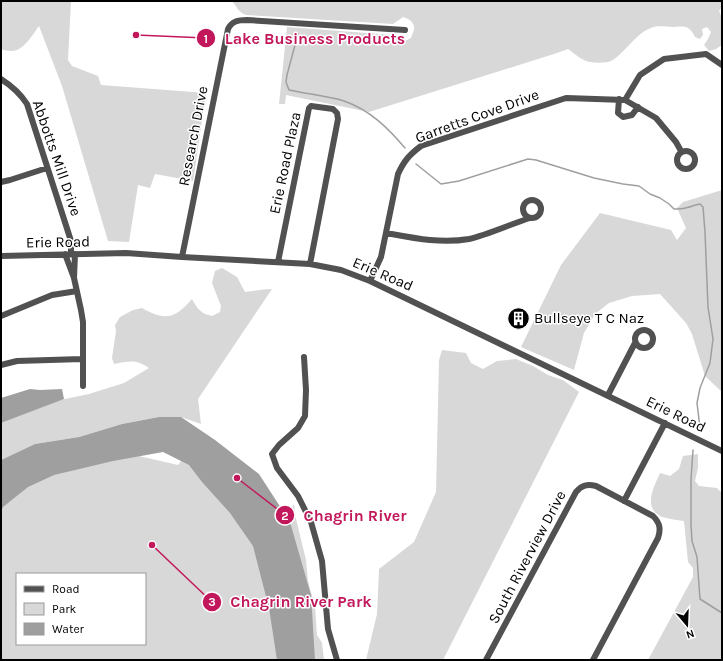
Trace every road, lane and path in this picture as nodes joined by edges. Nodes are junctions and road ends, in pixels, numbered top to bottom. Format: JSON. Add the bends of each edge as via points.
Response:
{"nodes":[{"id":1,"x":405,"y":30,"type":"dead end"},
{"id":2,"x":722,"y":66,"type":"edge"},
{"id":3,"x":1,"y":79,"type":"edge"},
{"id":4,"x":622,"y":100,"type":"junction"},
{"id":5,"x":638,"y":106,"type":"junction"},
{"id":6,"x":681,"y":151,"type":"dead end"},
{"id":7,"x":47,"y":168,"type":"junction"},
{"id":8,"x":1,"y":182,"type":"edge"},
{"id":9,"x":530,"y":218,"type":"dead end"},
{"id":10,"x":386,"y":233,"type":"junction"},
{"id":11,"x":70,"y":254,"type":"junction"},
{"id":12,"x":1,"y":256,"type":"edge"},
{"id":13,"x":182,"y":258,"type":"junction"},
{"id":14,"x":278,"y":262,"type":"junction"},
{"id":15,"x":310,"y":264,"type":"junction"},
{"id":16,"x":74,"y":278,"type":"junction"},
{"id":17,"x":370,"y":280,"type":"junction"},
{"id":18,"x":77,"y":291,"type":"junction"},
{"id":19,"x":1,"y":316,"type":"edge"},
{"id":20,"x":636,"y":343,"type":"dead end"},
{"id":21,"x":304,"y":357,"type":"dead end"},
{"id":22,"x":82,"y":359,"type":"junction"},
{"id":23,"x":1,"y":365,"type":"edge"},
{"id":24,"x":83,"y":386,"type":"dead end"},
{"id":25,"x":608,"y":395,"type":"junction"},
{"id":26,"x":665,"y":423,"type":"junction"},
{"id":27,"x":722,"y":451,"type":"edge"},
{"id":28,"x":624,"y":501,"type":"junction"},
{"id":29,"x":337,"y":660,"type":"edge"},
{"id":30,"x":486,"y":660,"type":"edge"},
{"id":31,"x":593,"y":660,"type":"edge"}],
"edges":[{"from":1,"to":13,"type":"street","name":"Research Drive","via":[[247,20],[233,22],[228,29]]},
{"from":2,"to":4,"type":"street","via":[[706,54],[664,59],[640,75]]},
{"from":3,"to":7,"type":"street","name":"Abbotts Mill Drive","via":[[12,86],[27,104]]},
{"from":4,"to":5,"type":"street"},
{"from":4,"to":5,"type":"street","via":[[618,113],[623,117],[632,115]]},
{"from":4,"to":10,"type":"street","name":"Garretts Cove Drive","via":[[566,98],[422,146],[410,154],[398,174]]},
{"from":5,"to":6,"type":"street","via":[[656,118]]},
{"from":7,"to":8,"type":"street"},
{"from":7,"to":11,"type":"street","name":"Abbotts Mill Drive","via":[[71,241]]},
{"from":9,"to":10,"type":"street","via":[[459,240],[425,240]]},
{"from":10,"to":17,"type":"street","name":"Garretts Cove Drive","via":[[381,257]]},
{"from":11,"to":12,"type":"street","name":"Erie Road"},
{"from":11,"to":13,"type":"street","name":"Erie Road","via":[[126,253]]},
{"from":11,"to":16,"type":"street"},
{"from":11,"to":16,"type":"street"},
{"from":13,"to":14,"type":"street","name":"Erie Road"},
{"from":14,"to":15,"type":"street","name":"Erie Road"},
{"from":14,"to":15,"type":"street","name":"Erie Road Plaza","via":[[311,106],[333,109],[338,119]]},
{"from":15,"to":17,"type":"street","name":"Erie Road","via":[[341,270]]},
{"from":16,"to":18,"type":"street"},
{"from":17,"to":25,"type":"street","name":"Erie Road"},
{"from":18,"to":19,"type":"street","via":[[52,295]]},
{"from":18,"to":22,"type":"street","via":[[82,322]]},
{"from":20,"to":25,"type":"street"},
{"from":21,"to":29,"type":"street","via":[[305,416],[298,428],[272,454],[277,468],[298,496],[311,522],[322,561],[328,629]]},
{"from":22,"to":23,"type":"street","via":[[17,361]]},
{"from":22,"to":24,"type":"street"},
{"from":25,"to":26,"type":"street","name":"Erie Road"},
{"from":26,"to":27,"type":"street","name":"Erie Road"},
{"from":26,"to":28,"type":"street"},
{"from":28,"to":30,"type":"street","name":"South Riverview Drive","via":[[596,486],[584,485],[580,488]]},
{"from":28,"to":31,"type":"street","via":[[653,516],[660,525],[660,531]]}]}
